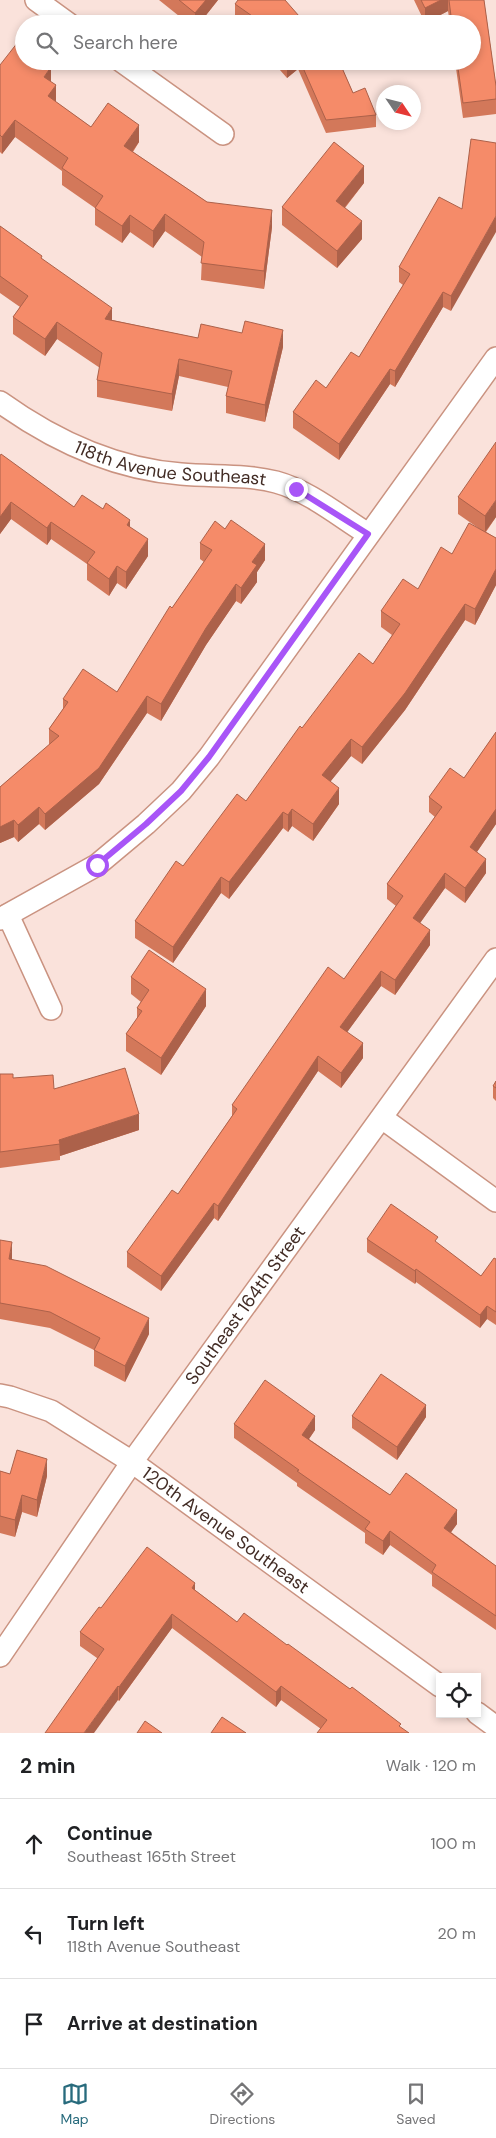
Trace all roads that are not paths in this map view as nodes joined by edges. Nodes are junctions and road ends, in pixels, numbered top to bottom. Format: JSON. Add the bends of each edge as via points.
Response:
{"nodes":[{"id":1,"x":36,"y":0,"type":"edge"},
{"id":2,"x":57,"y":15,"type":"edge"},
{"id":3,"x":134,"y":70,"type":"edge"},
{"id":4,"x":223,"y":134,"type":"dead end"},
{"id":5,"x":496,"y":358,"type":"edge"},
{"id":6,"x":0,"y":402,"type":"edge"},
{"id":7,"x":368,"y":534,"type":"junction"},
{"id":8,"x":4,"y":917,"type":"edge"},
{"id":9,"x":496,"y":959,"type":"edge"},
{"id":10,"x":51,"y":1009,"type":"dead end"},
{"id":11,"x":382,"y":1118,"type":"junction"},
{"id":12,"x":496,"y":1201,"type":"edge"},
{"id":13,"x":0,"y":1395,"type":"edge"},
{"id":14,"x":132,"y":1462,"type":"junction"},
{"id":15,"x":0,"y":1656,"type":"edge"},
{"id":16,"x":436,"y":1683,"type":"edge"},
{"id":17,"x":481,"y":1716,"type":"edge"},
{"id":18,"x":496,"y":1727,"type":"edge"}],
"edges":[{"from":1,"to":2,"type":"street"},
{"from":3,"to":4,"type":"street"},
{"from":5,"to":7,"type":"street"},
{"from":6,"to":7,"type":"street","name":"118th Avenue Southeast","via":[[54,436],[112,460],[180,474],[245,476],[296,489]]},
{"from":7,"to":8,"type":"street","via":[[181,791],[97,865]]},
{"from":8,"to":10,"type":"street"},
{"from":9,"to":11,"type":"street","name":"Southeast 164th Street"},
{"from":11,"to":12,"type":"street"},
{"from":11,"to":14,"type":"street","name":"Southeast 164th Street"},
{"from":13,"to":14,"type":"street","name":"120th Avenue Southeast","via":[[50,1411]]},
{"from":14,"to":15,"type":"street","name":"Southeast 164th Street"},
{"from":14,"to":16,"type":"street","name":"120th Avenue Southeast"},
{"from":17,"to":18,"type":"street"}]}
